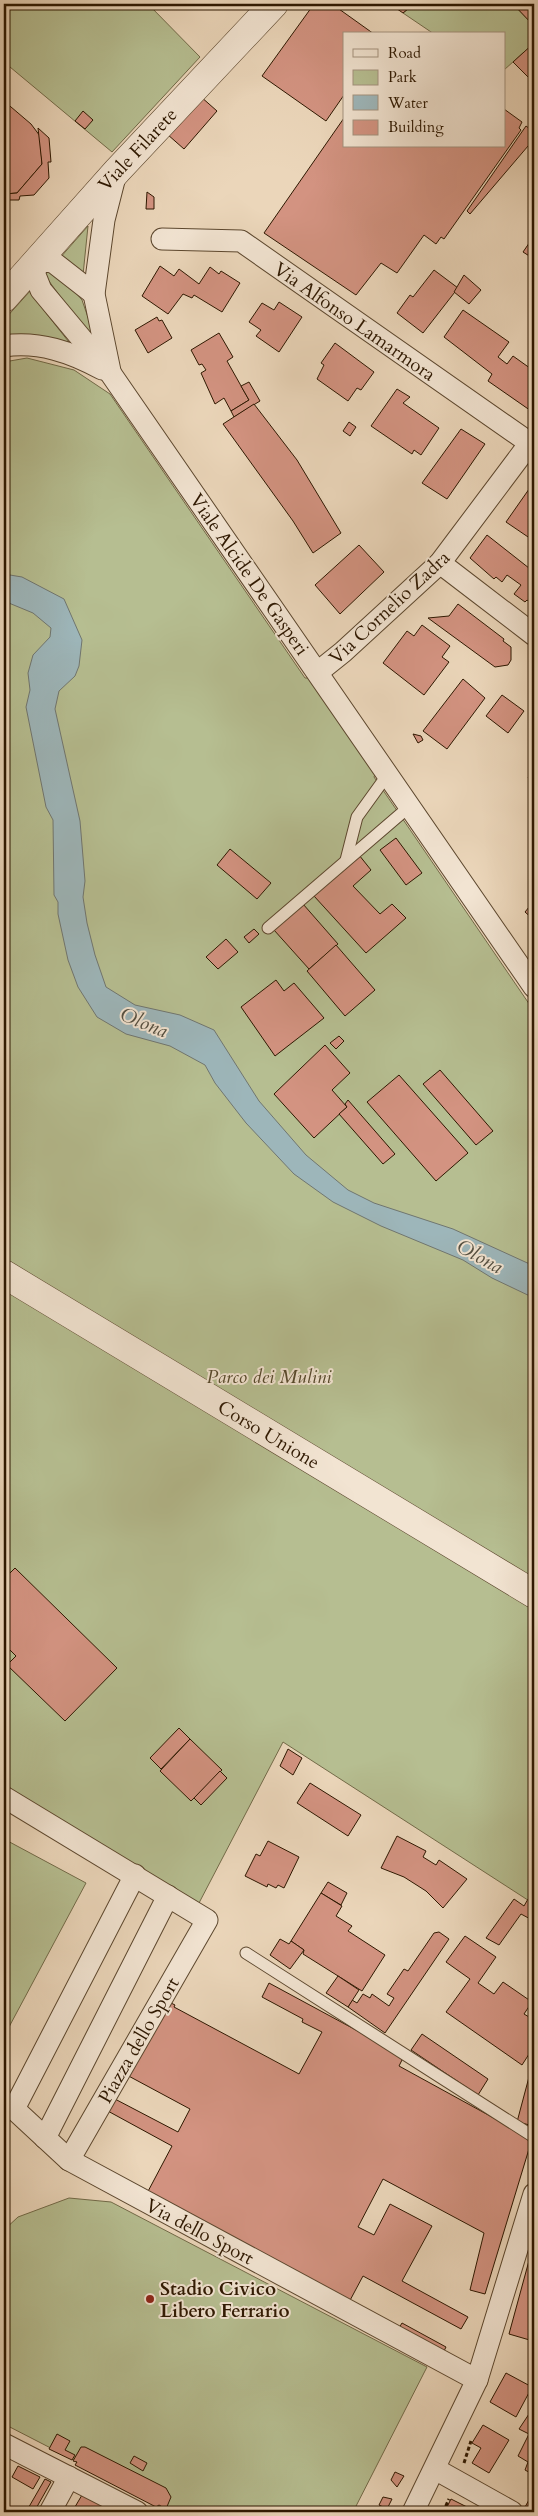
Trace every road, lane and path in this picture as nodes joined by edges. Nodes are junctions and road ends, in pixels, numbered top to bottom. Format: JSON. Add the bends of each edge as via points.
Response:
{"nodes":[{"id":1,"x":274,"y":4,"type":"edge"},
{"id":2,"x":117,"y":171,"type":"junction"},
{"id":3,"x":162,"y":239,"type":"dead end"},
{"id":4,"x":36,"y":260,"type":"junction"},
{"id":5,"x":94,"y":294,"type":"junction"},
{"id":6,"x":4,"y":298,"type":"edge"},
{"id":7,"x":4,"y":346,"type":"edge"},
{"id":8,"x":111,"y":374,"type":"junction"},
{"id":9,"x":532,"y":445,"type":"edge"},
{"id":10,"x":440,"y":563,"type":"junction"},
{"id":11,"x":534,"y":635,"type":"edge"},
{"id":12,"x":318,"y":672,"type":"junction"},
{"id":13,"x":388,"y":774,"type":"junction"},
{"id":14,"x":410,"y":806,"type":"junction"},
{"id":15,"x":346,"y":860,"type":"junction"},
{"id":16,"x":268,"y":928,"type":"dead end"},
{"id":17,"x":534,"y":987,"type":"edge"},
{"id":18,"x":4,"y":1274,"type":"edge"},
{"id":19,"x":534,"y":1594,"type":"edge"},
{"id":20,"x":4,"y":1797,"type":"edge"},
{"id":21,"x":135,"y":1875,"type":"junction"},
{"id":22,"x":168,"y":1896,"type":"junction"},
{"id":23,"x":246,"y":1953,"type":"dead end"},
{"id":24,"x":534,"y":2137,"type":"edge"},
{"id":25,"x":45,"y":2138,"type":"junction"},
{"id":26,"x":68,"y":2160,"type":"junction"},
{"id":27,"x":534,"y":2194,"type":"edge"},
{"id":28,"x":477,"y":2380,"type":"junction"},
{"id":29,"x":4,"y":2444,"type":"edge"},
{"id":30,"x":435,"y":2469,"type":"junction"},
{"id":31,"x":69,"y":2477,"type":"junction"},
{"id":32,"x":50,"y":2512,"type":"edge"},
{"id":33,"x":137,"y":2512,"type":"edge"},
{"id":34,"x":413,"y":2512,"type":"edge"},
{"id":35,"x":512,"y":2512,"type":"edge"}],
"edges":[{"from":1,"to":2,"type":"street","name":"Viale Filarete"},
{"from":2,"to":4,"type":"street","name":"Viale Filarete"},
{"from":2,"to":5,"type":"street","name":"Viale Alcide De Gasperi","via":[[104,220]]},
{"from":3,"to":9,"type":"street","name":"Via Alfonso Lamarmora","via":[[241,241]]},
{"from":4,"to":5,"type":"street","via":[[53,262]]},
{"from":4,"to":6,"type":"street","name":"Viale Filarete"},
{"from":4,"to":8,"type":"street","name":"Viale Alcide De Gasperi","via":[[35,275],[41,290]]},
{"from":5,"to":8,"type":"street","name":"Viale Alcide De Gasperi"},
{"from":7,"to":8,"type":"street","name":"Viale Alcide De Gasperi","via":[[26,343],[74,354]]},
{"from":8,"to":12,"type":"street","name":"Viale Alcide De Gasperi"},
{"from":9,"to":10,"type":"street","name":"Via Cornelio Zadra"},
{"from":10,"to":11,"type":"street"},
{"from":10,"to":12,"type":"street","name":"Via Cornelio Zadra"},
{"from":12,"to":13,"type":"street","name":"Viale Alcide De Gasperi"},
{"from":13,"to":14,"type":"street","name":"Viale Alcide De Gasperi"},
{"from":13,"to":15,"type":"lane","via":[[357,817]]},
{"from":14,"to":15,"type":"lane"},
{"from":14,"to":17,"type":"street","name":"Viale Alcide De Gasperi"},
{"from":15,"to":16,"type":"lane"},
{"from":18,"to":19,"type":"street","name":"Corso Unione"},
{"from":20,"to":21,"type":"street"},
{"from":21,"to":22,"type":"street"},
{"from":21,"to":25,"type":"street","name":"Via dello Sport","via":[[14,2109]]},
{"from":22,"to":25,"type":"street","name":"Piazza dello Sport"},
{"from":22,"to":26,"type":"street","name":"Piazza dello Sport","via":[[207,1920]]},
{"from":23,"to":24,"type":"lane"},
{"from":25,"to":26,"type":"street","name":"Via dello Sport"},
{"from":26,"to":28,"type":"street","name":"Via dello Sport"},
{"from":27,"to":28,"type":"street"},
{"from":28,"to":30,"type":"street"},
{"from":29,"to":31,"type":"street"},
{"from":30,"to":34,"type":"street"},
{"from":30,"to":35,"type":"street"},
{"from":31,"to":32,"type":"street"},
{"from":31,"to":33,"type":"street"}]}
